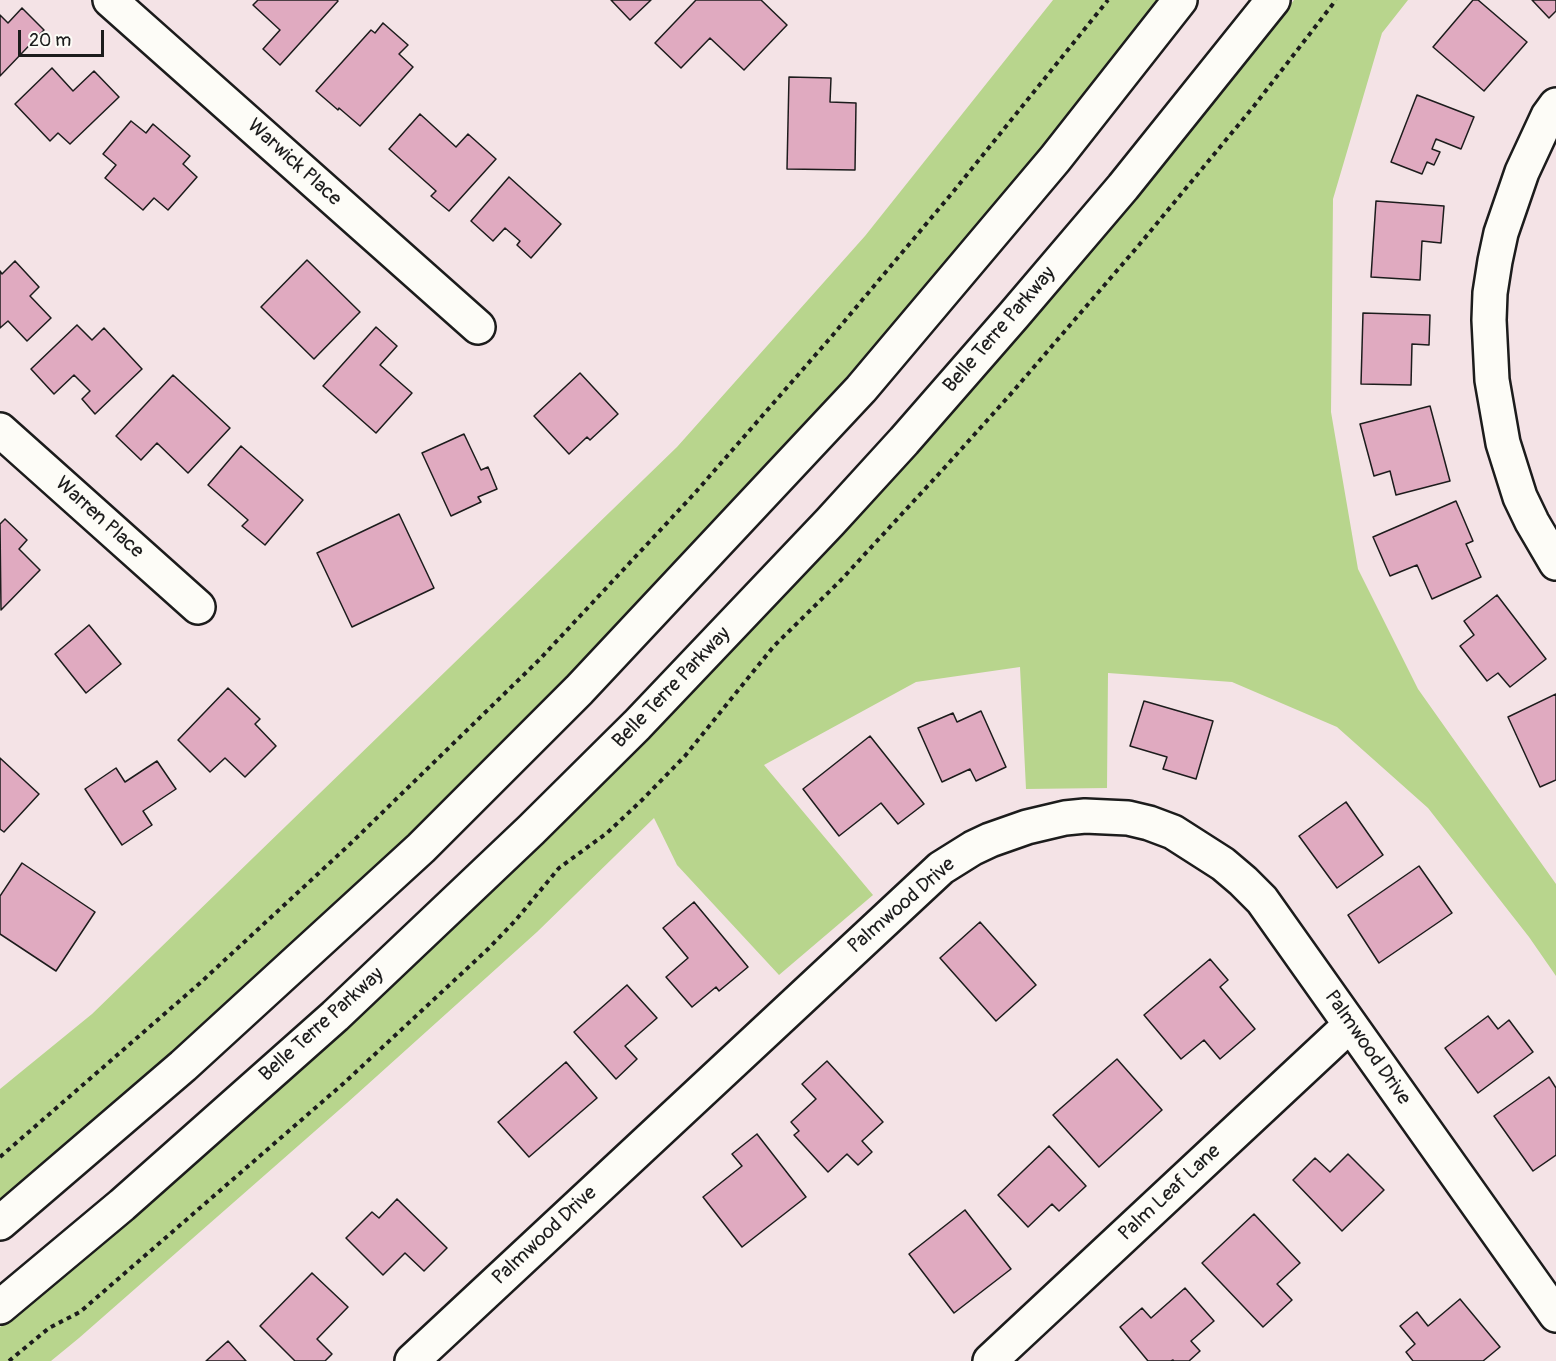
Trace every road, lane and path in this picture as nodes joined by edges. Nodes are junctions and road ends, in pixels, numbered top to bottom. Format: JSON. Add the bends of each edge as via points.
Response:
{"nodes":[{"id":1,"x":110,"y":0,"type":"edge"},
{"id":2,"x":1107,"y":0,"type":"edge"},
{"id":3,"x":1180,"y":0,"type":"edge"},
{"id":4,"x":1273,"y":0,"type":"edge"},
{"id":5,"x":1556,"y":105,"type":"edge"},
{"id":6,"x":478,"y":327,"type":"dead end"},
{"id":7,"x":0,"y":430,"type":"edge"},
{"id":8,"x":1556,"y":563,"type":"edge"},
{"id":9,"x":198,"y":607,"type":"dead end"},
{"id":10,"x":1350,"y":1025,"type":"junction"},
{"id":11,"x":0,"y":1157,"type":"edge"},
{"id":12,"x":0,"y":1223,"type":"edge"},
{"id":13,"x":0,"y":1307,"type":"edge"},
{"id":14,"x":1556,"y":1315,"type":"edge"},
{"id":15,"x":412,"y":1361,"type":"edge"},
{"id":16,"x":990,"y":1361,"type":"edge"}],
"edges":[{"from":1,"to":6,"type":"main road","name":"Warwick Place"},
{"from":2,"to":11,"type":"path","via":[[832,336],[694,494],[547,652],[215,969]]},
{"from":3,"to":12,"type":"main road","via":[[1055,159],[861,389],[579,690],[395,872],[183,1066]]},
{"from":4,"to":13,"type":"main road","name":"Belle Terre Parkway","via":[[1123,187],[912,432],[637,724],[335,1016],[122,1205]]},
{"from":5,"to":8,"type":"main road","via":[[1522,172],[1501,233],[1489,320],[1492,380],[1503,443],[1520,497]]},
{"from":7,"to":9,"type":"main road","name":"Warren Place"},
{"from":10,"to":14,"type":"main road","name":"Palmwood Drive"},
{"from":10,"to":15,"type":"main road","name":"Palmwood Drive","via":[[1262,900],[1223,864],[1173,832],[1128,818],[1085,816],[1000,836],[973,848],[925,882]]},
{"from":10,"to":16,"type":"main road","name":"Palm Leaf Lane"}]}
